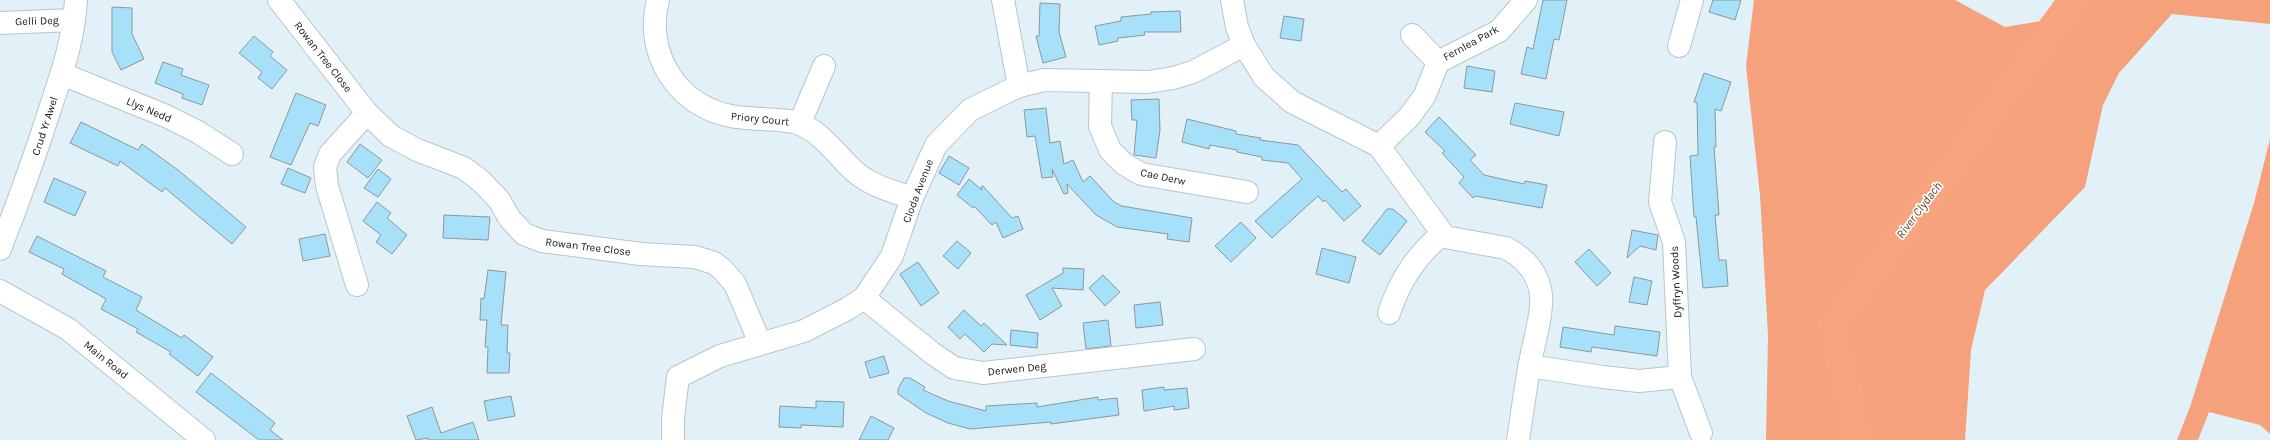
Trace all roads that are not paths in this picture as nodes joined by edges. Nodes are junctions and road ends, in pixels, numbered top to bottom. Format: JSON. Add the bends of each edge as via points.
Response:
{"nodes":[{"id":1,"x":279,"y":0,"type":"edge"},
{"id":2,"x":658,"y":0,"type":"edge"},
{"id":3,"x":1003,"y":0,"type":"edge"},
{"id":4,"x":1232,"y":0,"type":"edge"},
{"id":5,"x":1526,"y":0,"type":"edge"},
{"id":6,"x":1692,"y":0,"type":"edge"},
{"id":7,"x":75,"y":10,"type":"edge"},
{"id":8,"x":0,"y":23,"type":"edge"},
{"id":9,"x":1412,"y":35,"type":"dead end"},
{"id":10,"x":1244,"y":45,"type":"junction"},
{"id":11,"x":1679,"y":46,"type":"dead end"},
{"id":12,"x":1438,"y":62,"type":"junction"},
{"id":13,"x":824,"y":66,"type":"dead end"},
{"id":14,"x":62,"y":74,"type":"junction"},
{"id":15,"x":1101,"y":81,"type":"junction"},
{"id":16,"x":1019,"y":86,"type":"junction"},
{"id":17,"x":367,"y":113,"type":"junction"},
{"id":18,"x":800,"y":123,"type":"junction"},
{"id":19,"x":1665,"y":142,"type":"dead end"},
{"id":20,"x":1380,"y":146,"type":"junction"},
{"id":21,"x":232,"y":154,"type":"dead end"},
{"id":22,"x":1247,"y":192,"type":"dead end"},
{"id":23,"x":912,"y":198,"type":"junction"},
{"id":24,"x":1442,"y":234,"type":"junction"},
{"id":25,"x":0,"y":249,"type":"edge"},
{"id":26,"x":357,"y":285,"type":"dead end"},
{"id":27,"x":0,"y":291,"type":"edge"},
{"id":28,"x":864,"y":298,"type":"junction"},
{"id":29,"x":1389,"y":313,"type":"dead end"},
{"id":30,"x":760,"y":343,"type":"junction"},
{"id":31,"x":1194,"y":349,"type":"dead end"},
{"id":32,"x":1529,"y":366,"type":"junction"},
{"id":33,"x":1680,"y":377,"type":"junction"},
{"id":34,"x":1701,"y":433,"type":"dead end"},
{"id":35,"x":204,"y":440,"type":"edge"},
{"id":36,"x":673,"y":440,"type":"edge"},
{"id":37,"x":1518,"y":440,"type":"edge"}],
"edges":[{"from":1,"to":17,"type":"street","name":"Rowan Tree Close"},
{"from":2,"to":18,"type":"street","name":"Priory Court","via":[[654,22],[658,52],[671,78],[691,99],[732,117]]},
{"from":3,"to":16,"type":"street"},
{"from":4,"to":10,"type":"street","via":[[1237,27]]},
{"from":5,"to":12,"type":"street","name":"Fernlea Park","via":[[1499,31]]},
{"from":6,"to":11,"type":"street"},
{"from":7,"to":8,"type":"street","name":"Gelli Deg"},
{"from":7,"to":14,"type":"street","name":"Crud Yr Awel"},
{"from":9,"to":12,"type":"street"},
{"from":10,"to":15,"type":"street","name":"Cloda Avenue","via":[[1193,72],[1173,78],[1148,82]]},
{"from":10,"to":20,"type":"street","via":[[1264,77],[1292,102]]},
{"from":12,"to":20,"type":"street","name":"Fernlea Park","via":[[1425,95],[1409,117]]},
{"from":13,"to":18,"type":"street","name":"Priory Court"},
{"from":14,"to":21,"type":"street","name":"Llys Nedd","via":[[166,116],[198,132]]},
{"from":14,"to":25,"type":"street","name":"Crud Yr Awel"},
{"from":15,"to":16,"type":"street","name":"Cloda Avenue","via":[[1044,80]]},
{"from":15,"to":22,"type":"street","name":"Cae Derw","via":[[1100,126],[1110,150],[1124,164],[1141,174]]},
{"from":16,"to":23,"type":"street","name":"Cloda Avenue","via":[[970,110],[936,145]]},
{"from":17,"to":26,"type":"street","via":[[334,148],[325,167],[326,186]]},
{"from":17,"to":30,"type":"street","name":"Rowan Tree Close","via":[[391,136],[416,150],[464,168],[499,200],[517,227],[542,242],[641,254],[695,257],[714,263],[735,284]]},
{"from":18,"to":23,"type":"street","name":"Priory Court","via":[[824,139],[853,170],[870,182]]},
{"from":19,"to":33,"type":"street","name":"Dyffryn Woods","via":[[1660,202],[1674,242]]},
{"from":20,"to":24,"type":"street"},
{"from":23,"to":28,"type":"street","name":"Cloda Avenue","via":[[892,256]]},
{"from":24,"to":29,"type":"street","via":[[1406,272]]},
{"from":24,"to":32,"type":"street","via":[[1457,240],[1506,248],[1515,252],[1530,266],[1538,282],[1542,300]]},
{"from":27,"to":35,"type":"street","name":"Main Road","via":[[68,329]]},
{"from":28,"to":30,"type":"street","name":"Cloda Avenue","via":[[804,330]]},
{"from":28,"to":31,"type":"street","name":"Derwen Deg","via":[[954,368],[983,373]]},
{"from":30,"to":36,"type":"street","name":"Cloda Avenue","via":[[720,356],[678,377]]},
{"from":32,"to":33,"type":"street","via":[[1639,381]]},
{"from":32,"to":37,"type":"street"},
{"from":33,"to":34,"type":"street","name":"Dyffryn Woods"}]}
